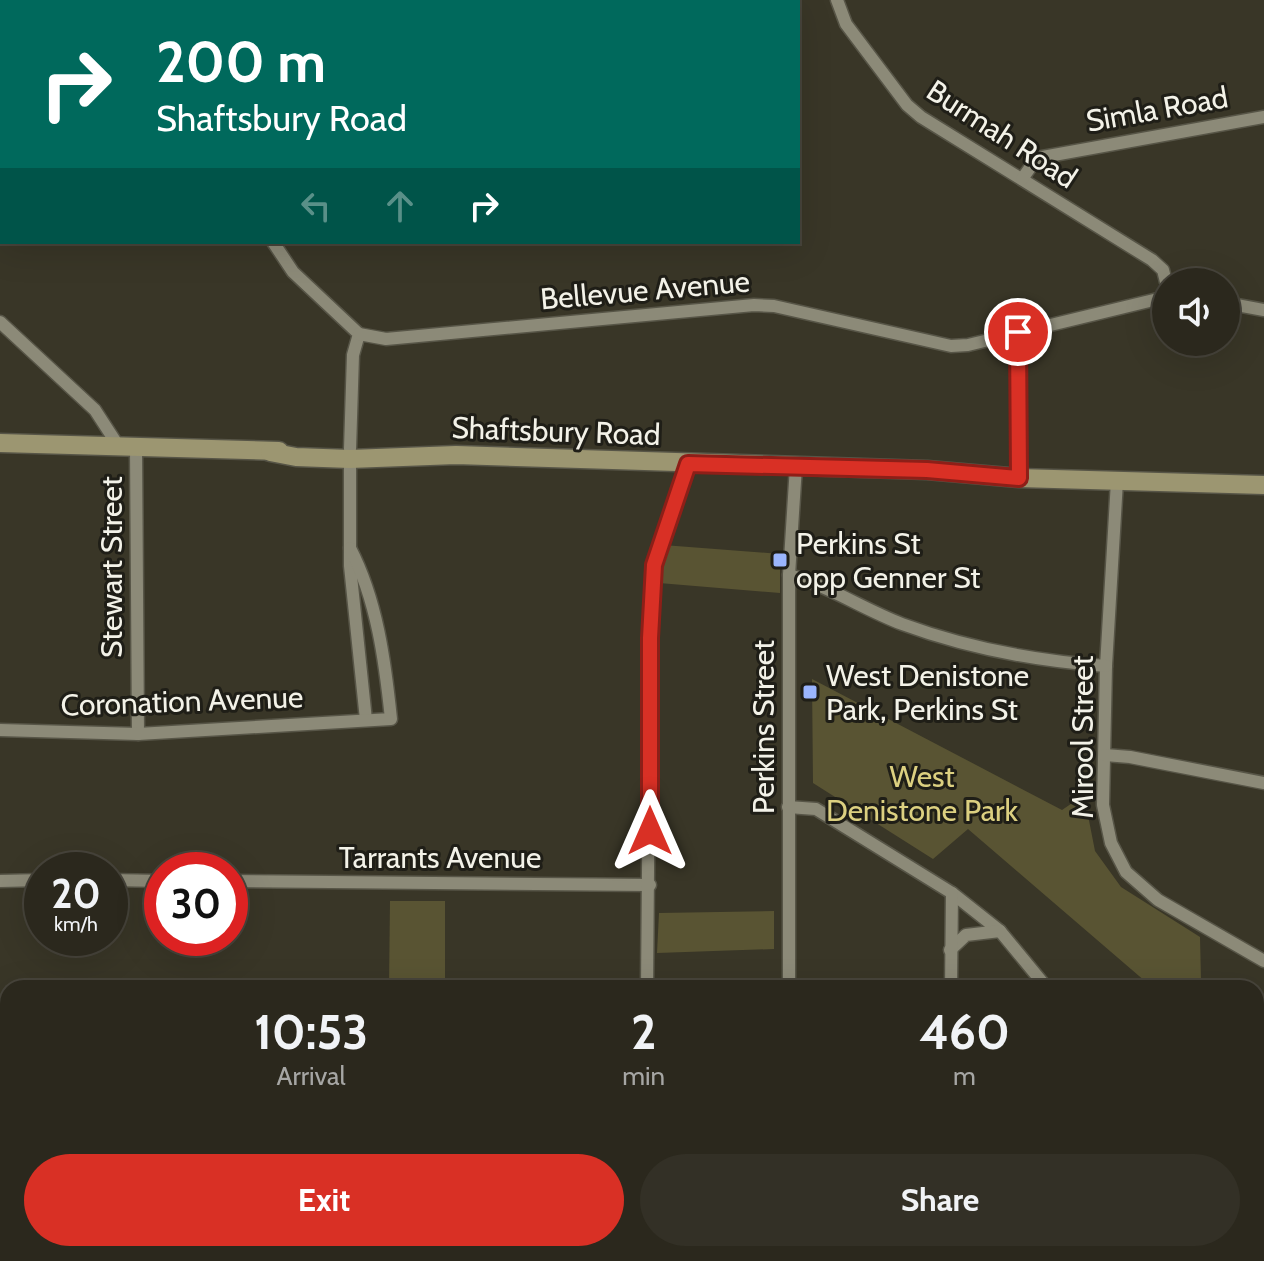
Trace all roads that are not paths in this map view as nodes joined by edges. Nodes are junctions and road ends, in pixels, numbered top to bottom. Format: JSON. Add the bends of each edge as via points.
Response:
{"nodes":[{"id":1,"x":837,"y":0,"type":"edge"},
{"id":2,"x":1264,"y":117,"type":"edge"},
{"id":3,"x":1022,"y":179,"type":"junction"},
{"id":4,"x":274,"y":244,"type":"edge"},
{"id":5,"x":1161,"y":268,"type":"edge"},
{"id":6,"x":1152,"y":300,"type":"edge"},
{"id":7,"x":1240,"y":306,"type":"edge"},
{"id":8,"x":1264,"y":310,"type":"edge"},
{"id":9,"x":0,"y":322,"type":"edge"},
{"id":10,"x":1018,"y":332,"type":"junction"},
{"id":11,"x":359,"y":334,"type":"junction"},
{"id":12,"x":0,"y":443,"type":"edge"},
{"id":13,"x":127,"y":447,"type":"junction"},
{"id":14,"x":350,"y":454,"type":"junction"},
{"id":15,"x":688,"y":464,"type":"junction"},
{"id":16,"x":796,"y":466,"type":"junction"},
{"id":17,"x":1019,"y":478,"type":"junction"},
{"id":18,"x":1117,"y":481,"type":"junction"},
{"id":19,"x":1264,"y":485,"type":"edge"},
{"id":20,"x":350,"y":548,"type":"junction"},
{"id":21,"x":789,"y":575,"type":"junction"},
{"id":22,"x":1106,"y":666,"type":"junction"},
{"id":23,"x":366,"y":720,"type":"junction"},
{"id":24,"x":0,"y":730,"type":"edge"},
{"id":25,"x":138,"y":734,"type":"junction"},
{"id":26,"x":1105,"y":755,"type":"junction"},
{"id":27,"x":1264,"y":783,"type":"edge"},
{"id":28,"x":788,"y":807,"type":"junction"},
{"id":29,"x":24,"y":880,"type":"edge"},
{"id":30,"x":0,"y":881,"type":"edge"},
{"id":31,"x":248,"y":881,"type":"edge"},
{"id":32,"x":650,"y":885,"type":"junction"},
{"id":33,"x":952,"y":893,"type":"junction"},
{"id":34,"x":1000,"y":931,"type":"junction"},
{"id":35,"x":950,"y":950,"type":"junction"},
{"id":36,"x":1264,"y":961,"type":"edge"},
{"id":37,"x":647,"y":980,"type":"edge"},
{"id":38,"x":789,"y":980,"type":"edge"},
{"id":39,"x":951,"y":980,"type":"edge"},
{"id":40,"x":1040,"y":980,"type":"edge"}],
"edges":[{"from":1,"to":3,"type":"street","name":"Burmah Road","via":[[846,24],[907,105]]},
{"from":2,"to":3,"type":"street","name":"Simla Road","via":[[1037,158]]},
{"from":3,"to":5,"type":"street","name":"Burmah Road"},
{"from":4,"to":11,"type":"street","via":[[293,272]]},
{"from":6,"to":10,"type":"street","name":"Bellevue Avenue"},
{"from":7,"to":8,"type":"street"},
{"from":9,"to":13,"type":"street","name":"Stewart Street"},
{"from":10,"to":11,"type":"street","name":"Bellevue Avenue","via":[[951,346],[754,305],[386,339]]},
{"from":10,"to":17,"type":"street"},
{"from":11,"to":14,"type":"street","via":[[353,355]]},
{"from":12,"to":13,"type":"street","name":"Shaftsbury Road"},
{"from":13,"to":14,"type":"street","name":"Shaftsbury Road"},
{"from":13,"to":25,"type":"street","name":"Stewart Street"},
{"from":14,"to":15,"type":"street","name":"Shaftsbury Road","via":[[393,460],[421,455]]},
{"from":14,"to":20,"type":"street"},
{"from":15,"to":16,"type":"street","name":"Shaftsbury Road"},
{"from":15,"to":32,"type":"street","via":[[654,565]]},
{"from":16,"to":17,"type":"street","name":"Shaftsbury Road"},
{"from":16,"to":21,"type":"street","name":"Perkins Street"},
{"from":17,"to":18,"type":"street","name":"Shaftsbury Road"},
{"from":18,"to":19,"type":"street","name":"Shaftsbury Road"},
{"from":18,"to":22,"type":"street","name":"Mirool Street"},
{"from":20,"to":23,"type":"street"},
{"from":20,"to":23,"type":"street","via":[[385,656],[391,719]]},
{"from":21,"to":22,"type":"street","via":[[938,636],[1055,663]]},
{"from":21,"to":28,"type":"street","name":"Perkins Street"},
{"from":22,"to":26,"type":"street","name":"Mirool Street"},
{"from":23,"to":25,"type":"street","name":"Coronation Avenue"},
{"from":24,"to":25,"type":"street","name":"Coronation Avenue"},
{"from":26,"to":27,"type":"street"},
{"from":26,"to":36,"type":"street","name":"Mirool Street","via":[[1103,805],[1111,843],[1126,872],[1158,900]]},
{"from":28,"to":33,"type":"street","via":[[816,809]]},
{"from":28,"to":38,"type":"street","name":"Perkins Street"},
{"from":29,"to":30,"type":"street"},
{"from":31,"to":32,"type":"street","name":"Tarrants Avenue"},
{"from":32,"to":37,"type":"street"},
{"from":33,"to":34,"type":"street"},
{"from":33,"to":35,"type":"street"},
{"from":34,"to":35,"type":"street","via":[[966,935]]},
{"from":34,"to":40,"type":"street"},
{"from":35,"to":39,"type":"street"}]}
